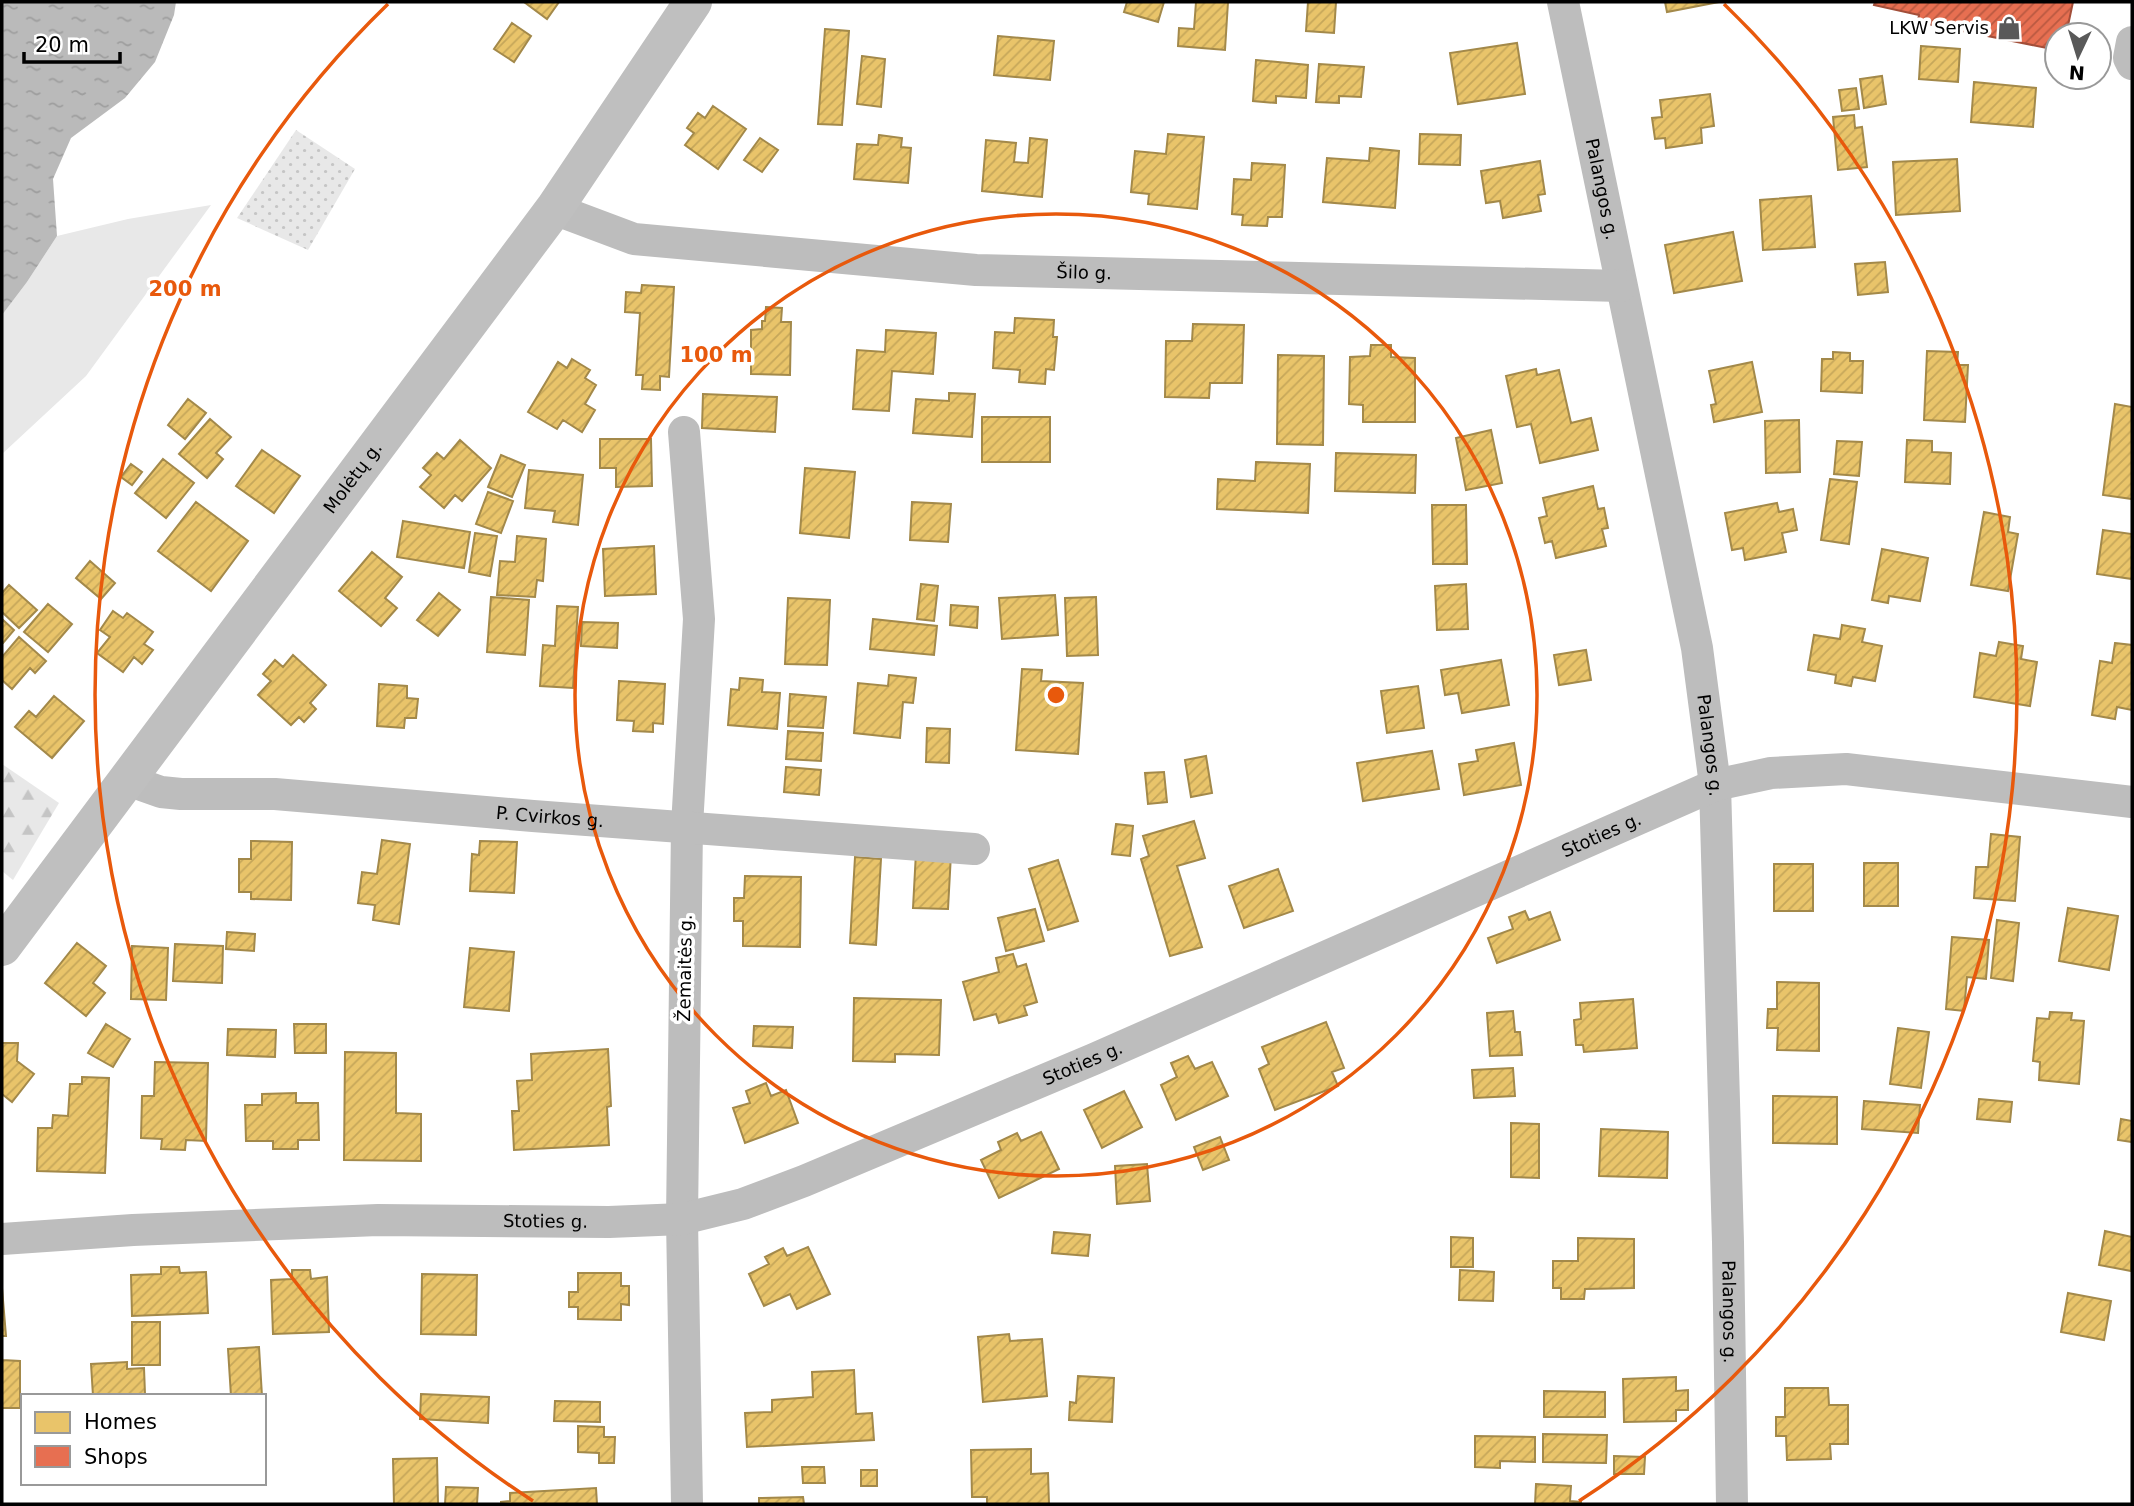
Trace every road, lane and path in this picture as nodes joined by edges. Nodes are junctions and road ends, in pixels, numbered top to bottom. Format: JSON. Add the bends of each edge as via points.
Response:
{"nodes":[{"id":1,"x":693,"y":2,"type":"edge"},
{"id":2,"x":1563,"y":2,"type":"edge"},
{"id":3,"x":2132,"y":42,"type":"edge"},
{"id":4,"x":2132,"y":64,"type":"edge"},
{"id":5,"x":554,"y":209,"type":"junction"},
{"id":6,"x":1621,"y":286,"type":"junction"},
{"id":7,"x":684,"y":432,"type":"dead end"},
{"id":8,"x":131,"y":775,"type":"junction"},
{"id":9,"x":1715,"y":785,"type":"junction"},
{"id":10,"x":2132,"y":802,"type":"edge"},
{"id":11,"x":687,"y":826,"type":"junction"},
{"id":12,"x":974,"y":849,"type":"dead end"},
{"id":13,"x":2,"y":947,"type":"edge"},
{"id":14,"x":682,"y":1219,"type":"junction"},
{"id":15,"x":2,"y":1239,"type":"edge"},
{"id":16,"x":687,"y":1504,"type":"edge"},
{"id":17,"x":1732,"y":1504,"type":"edge"}],
"edges":[{"from":1,"to":5,"type":"street","name":"Molėtų g."},
{"from":2,"to":6,"type":"street","name":"Palangos g."},
{"from":3,"to":4,"type":"street"},
{"from":5,"to":6,"type":"street","name":"Šilo g.","via":[[634,239],[976,270]]},
{"from":5,"to":8,"type":"street","name":"Molėtų g."},
{"from":6,"to":9,"type":"street","name":"Palangos g.","via":[[1697,648]]},
{"from":7,"to":11,"type":"street","name":"Žemaitės g.","via":[[699,618]]},
{"from":8,"to":11,"type":"street","name":"P. Cvirkos g.","via":[[144,786],[171,793],[275,794]]},
{"from":8,"to":13,"type":"street","name":"Molėtų g."},
{"from":9,"to":10,"type":"street","name":"Stoties g.","via":[[1771,773],[1846,769]]},
{"from":9,"to":14,"type":"street","name":"Stoties g.","via":[[1094,1059],[804,1181],[743,1204]]},
{"from":9,"to":17,"type":"street","name":"Palangos g."},
{"from":11,"to":12,"type":"street","name":"P. Cvirkos g."},
{"from":11,"to":14,"type":"street","name":"Žemaitės g."},
{"from":14,"to":15,"type":"street","name":"Stoties g.","via":[[377,1220]]},
{"from":14,"to":16,"type":"street","name":"Žemaitės g."}]}
